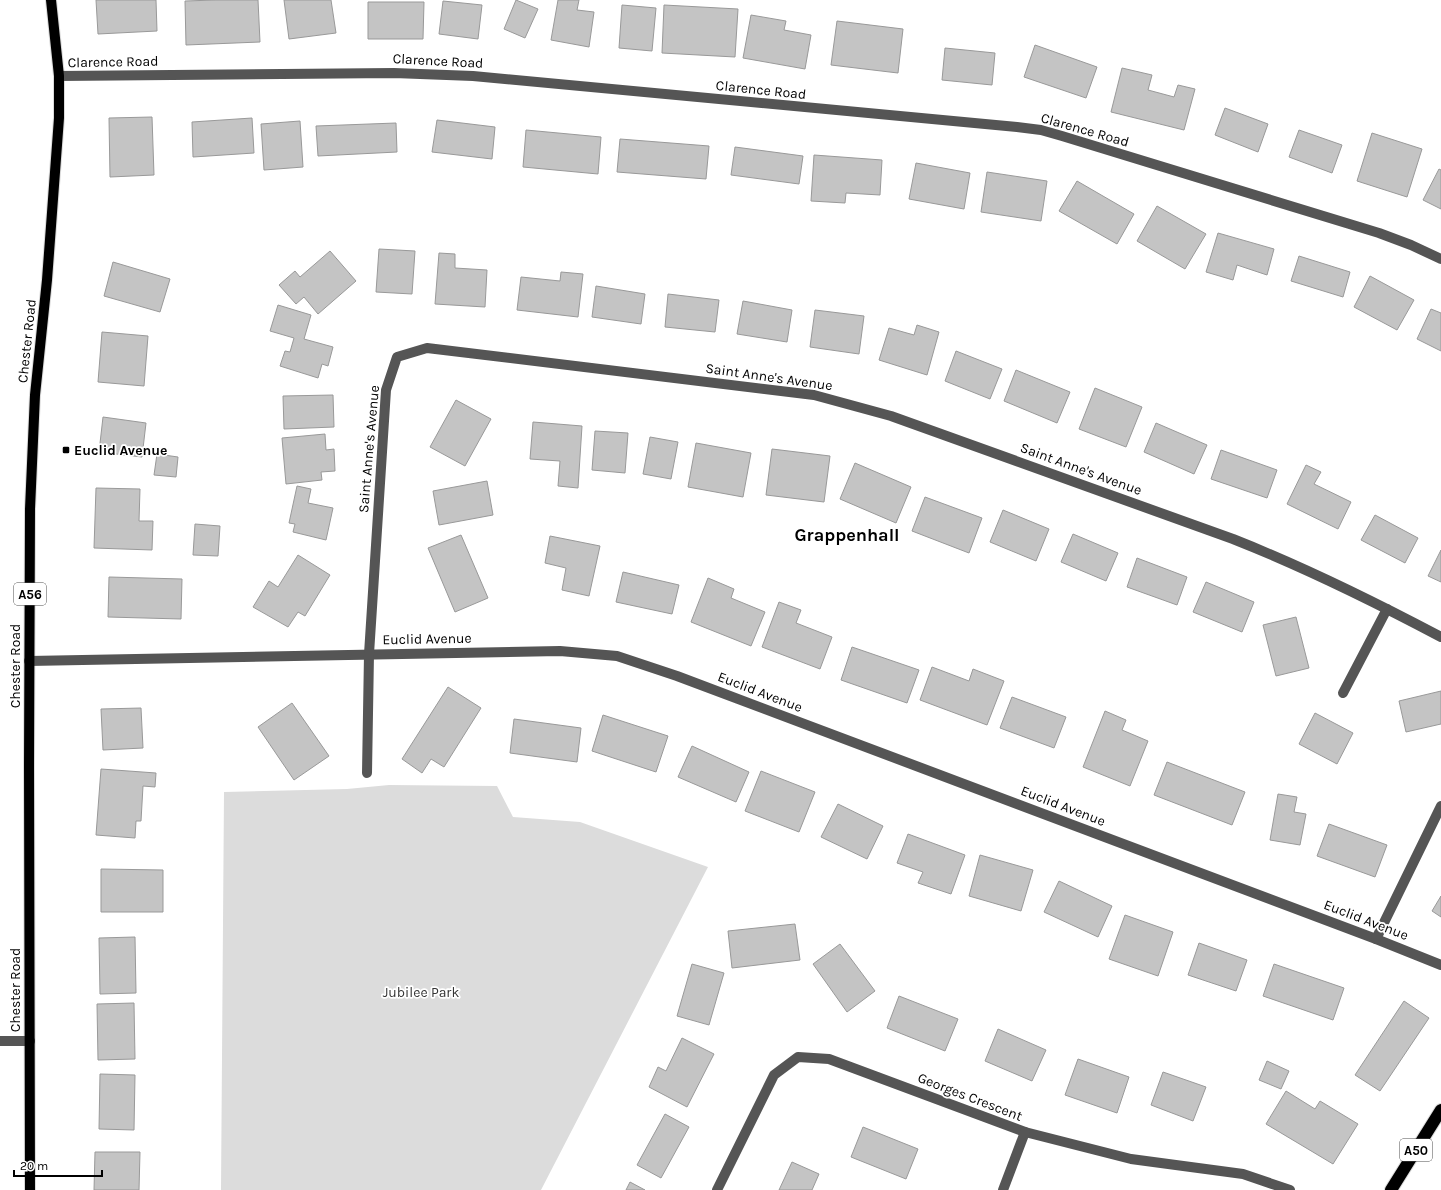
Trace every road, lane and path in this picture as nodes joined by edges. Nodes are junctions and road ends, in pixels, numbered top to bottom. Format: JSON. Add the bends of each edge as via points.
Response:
{"nodes":[{"id":1,"x":51,"y":0,"type":"edge"},
{"id":2,"x":59,"y":76,"type":"junction"},
{"id":3,"x":1441,"y":259,"type":"edge"},
{"id":4,"x":1387,"y":609,"type":"junction"},
{"id":5,"x":1441,"y":637,"type":"edge"},
{"id":6,"x":369,"y":654,"type":"junction"},
{"id":7,"x":29,"y":661,"type":"junction"},
{"id":8,"x":1343,"y":693,"type":"dead end"},
{"id":9,"x":368,"y":774,"type":"dead end"},
{"id":10,"x":1441,"y":806,"type":"edge"},
{"id":11,"x":1376,"y":938,"type":"junction"},
{"id":12,"x":1441,"y":966,"type":"edge"},
{"id":13,"x":0,"y":1041,"type":"edge"},
{"id":14,"x":30,"y":1041,"type":"junction"},
{"id":15,"x":1441,"y":1110,"type":"edge"},
{"id":16,"x":1025,"y":1132,"type":"junction"},
{"id":17,"x":30,"y":1190,"type":"edge"},
{"id":18,"x":717,"y":1190,"type":"edge"},
{"id":19,"x":1003,"y":1190,"type":"edge"},
{"id":20,"x":1290,"y":1190,"type":"edge"},
{"id":21,"x":1391,"y":1190,"type":"edge"}],
"edges":[{"from":1,"to":2,"type":"main road","name":"Chester Road","number":"A56"},
{"from":2,"to":3,"type":"street","name":"Clarence Road","via":[[386,73],[473,76],[1041,130],[1380,232]]},
{"from":2,"to":7,"type":"main road","name":"Chester Road","number":"A56","via":[[59,118],[47,280],[35,395],[30,509]]},
{"from":4,"to":5,"type":"street","name":"Saint Anne's Avenue"},
{"from":4,"to":6,"type":"street","name":"Saint Anne's Avenue","via":[[1283,559],[1233,539],[891,416],[814,395],[427,348],[397,357],[386,390]]},
{"from":4,"to":8,"type":"street"},
{"from":6,"to":7,"type":"street","name":"Euclid Avenue"},
{"from":6,"to":9,"type":"street"},
{"from":6,"to":11,"type":"street","name":"Euclid Avenue","via":[[560,651],[617,656],[677,676]]},
{"from":7,"to":14,"type":"main road","name":"Chester Road","number":"A56"},
{"from":10,"to":11,"type":"street"},
{"from":11,"to":12,"type":"street","name":"Euclid Avenue"},
{"from":13,"to":14,"type":"street"},
{"from":14,"to":17,"type":"main road","name":"Chester Road","number":"A56"},
{"from":15,"to":21,"type":"highway","number":"A50"},
{"from":16,"to":18,"type":"street","name":"Georges Crescent","via":[[829,1059],[798,1057],[774,1074]]},
{"from":16,"to":19,"type":"street"},
{"from":16,"to":20,"type":"street","name":"Georges Crescent","via":[[1131,1158],[1243,1174]]}]}
